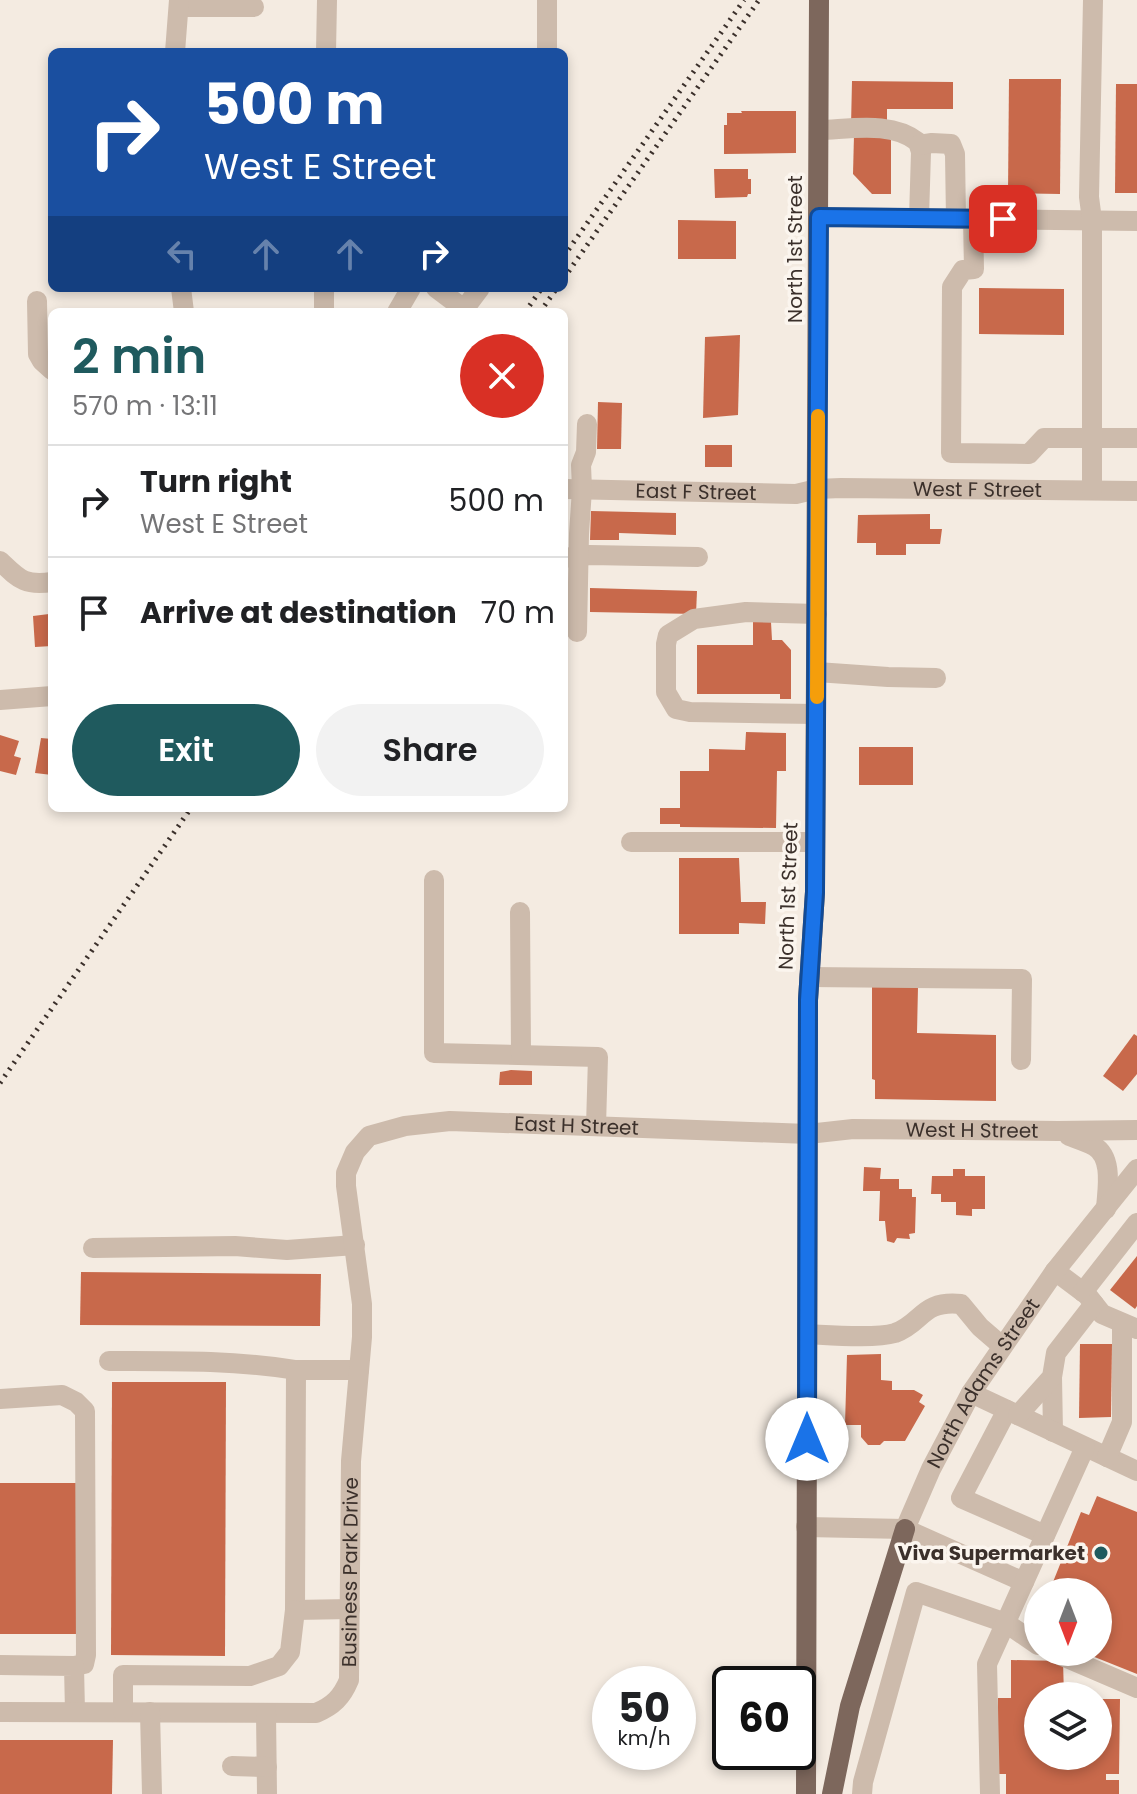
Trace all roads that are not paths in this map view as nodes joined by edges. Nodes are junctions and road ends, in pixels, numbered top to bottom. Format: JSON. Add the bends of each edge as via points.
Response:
{"nodes":[{"id":1,"x":327,"y":0,"type":"edge"},
{"id":2,"x":547,"y":0,"type":"edge"},
{"id":3,"x":819,"y":0,"type":"edge"},
{"id":4,"x":1093,"y":0,"type":"edge"},
{"id":5,"x":179,"y":4,"type":"edge"},
{"id":6,"x":254,"y":7,"type":"dead end"},
{"id":7,"x":175,"y":48,"type":"edge"},
{"id":8,"x":326,"y":48,"type":"edge"},
{"id":9,"x":547,"y":48,"type":"edge"},
{"id":10,"x":819,"y":130,"type":"junction"},
{"id":11,"x":919,"y":145,"type":"junction"},
{"id":12,"x":819,"y":217,"type":"junction"},
{"id":13,"x":919,"y":218,"type":"junction"},
{"id":14,"x":965,"y":219,"type":"junction"},
{"id":15,"x":1092,"y":220,"type":"junction"},
{"id":16,"x":1137,"y":221,"type":"edge"},
{"id":17,"x":441,"y":292,"type":"edge"},
{"id":18,"x":37,"y":301,"type":"dead end"},
{"id":19,"x":459,"y":308,"type":"edge"},
{"id":20,"x":48,"y":366,"type":"edge"},
{"id":21,"x":587,"y":424,"type":"dead end"},
{"id":22,"x":1092,"y":438,"type":"junction"},
{"id":23,"x":1137,"y":438,"type":"edge"},
{"id":24,"x":574,"y":489,"type":"edge"},
{"id":25,"x":817,"y":489,"type":"junction"},
{"id":26,"x":1092,"y":490,"type":"junction"},
{"id":27,"x":1137,"y":491,"type":"edge"},
{"id":28,"x":698,"y":557,"type":"dead end"},
{"id":29,"x":571,"y":558,"type":"edge"},
{"id":30,"x":0,"y":561,"type":"edge"},
{"id":31,"x":48,"y":582,"type":"edge"},
{"id":32,"x":817,"y":614,"type":"junction"},
{"id":33,"x":577,"y":632,"type":"dead end"},
{"id":34,"x":817,"y":672,"type":"junction"},
{"id":35,"x":936,"y":678,"type":"dead end"},
{"id":36,"x":48,"y":696,"type":"edge"},
{"id":37,"x":0,"y":700,"type":"edge"},
{"id":38,"x":816,"y":714,"type":"junction"},
{"id":39,"x":631,"y":842,"type":"dead end"},
{"id":40,"x":815,"y":842,"type":"junction"},
{"id":41,"x":434,"y":880,"type":"dead end"},
{"id":42,"x":520,"y":912,"type":"dead end"},
{"id":43,"x":809,"y":977,"type":"junction"},
{"id":44,"x":521,"y":1055,"type":"junction"},
{"id":45,"x":1021,"y":1060,"type":"dead end"},
{"id":46,"x":596,"y":1126,"type":"junction"},
{"id":47,"x":1137,"y":1130,"type":"edge"},
{"id":48,"x":1058,"y":1131,"type":"junction"},
{"id":49,"x":808,"y":1134,"type":"junction"},
{"id":50,"x":355,"y":1152,"type":"joint"},
{"id":51,"x":1137,"y":1169,"type":"edge"},
{"id":52,"x":1106,"y":1209,"type":"junction"},
{"id":53,"x":1137,"y":1223,"type":"edge"},
{"id":54,"x":355,"y":1245,"type":"junction"},
{"id":55,"x":93,"y":1248,"type":"dead end"},
{"id":56,"x":1055,"y":1271,"type":"junction"},
{"id":57,"x":1089,"y":1298,"type":"junction"},
{"id":58,"x":1132,"y":1327,"type":"edge"},
{"id":59,"x":807,"y":1334,"type":"junction"},
{"id":60,"x":1002,"y":1346,"type":"junction"},
{"id":61,"x":109,"y":1361,"type":"dead end"},
{"id":62,"x":296,"y":1370,"type":"junction"},
{"id":63,"x":359,"y":1370,"type":"junction"},
{"id":64,"x":1052,"y":1377,"type":"junction"},
{"id":65,"x":971,"y":1393,"type":"junction"},
{"id":66,"x":0,"y":1399,"type":"edge"},
{"id":67,"x":1012,"y":1413,"type":"junction"},
{"id":68,"x":1053,"y":1432,"type":"junction"},
{"id":69,"x":1085,"y":1447,"type":"junction"},
{"id":70,"x":1107,"y":1457,"type":"junction"},
{"id":71,"x":1137,"y":1471,"type":"edge"},
{"id":72,"x":806,"y":1527,"type":"junction"},
{"id":73,"x":905,"y":1529,"type":"junction"},
{"id":74,"x":1045,"y":1535,"type":"junction"},
{"id":75,"x":1026,"y":1578,"type":"edge"},
{"id":76,"x":1024,"y":1582,"type":"joint"},
{"id":77,"x":350,"y":1609,"type":"junction"},
{"id":78,"x":295,"y":1610,"type":"junction"},
{"id":79,"x":1006,"y":1623,"type":"junction"},
{"id":80,"x":1024,"y":1635,"type":"edge"},
{"id":81,"x":0,"y":1665,"type":"edge"},
{"id":82,"x":74,"y":1666,"type":"junction"},
{"id":83,"x":1086,"y":1666,"type":"edge"},
{"id":84,"x":1137,"y":1688,"type":"edge"},
{"id":85,"x":0,"y":1712,"type":"edge"},
{"id":86,"x":75,"y":1712,"type":"junction"},
{"id":87,"x":123,"y":1712,"type":"junction"},
{"id":88,"x":150,"y":1712,"type":"junction"},
{"id":89,"x":266,"y":1713,"type":"junction"},
{"id":90,"x":232,"y":1766,"type":"dead end"},
{"id":91,"x":267,"y":1767,"type":"junction"},
{"id":92,"x":152,"y":1794,"type":"edge"},
{"id":93,"x":267,"y":1794,"type":"edge"},
{"id":94,"x":806,"y":1794,"type":"edge"},
{"id":95,"x":832,"y":1794,"type":"edge"},
{"id":96,"x":862,"y":1794,"type":"edge"},
{"id":97,"x":990,"y":1794,"type":"edge"}],
"edges":[{"from":1,"to":8,"type":"street"},
{"from":2,"to":9,"type":"street"},
{"from":3,"to":10,"type":"main road","name":"North 1st Street"},
{"from":4,"to":15,"type":"street"},
{"from":5,"to":6,"type":"street"},
{"from":5,"to":7,"type":"street"},
{"from":10,"to":11,"type":"street","via":[[899,130]]},
{"from":10,"to":12,"type":"main road","name":"North 1st Street"},
{"from":11,"to":13,"type":"street"},
{"from":11,"to":14,"type":"street","via":[[951,144]]},
{"from":12,"to":13,"type":"street"},
{"from":12,"to":25,"type":"main road","name":"North 1st Street"},
{"from":13,"to":14,"type":"street"},
{"from":14,"to":15,"type":"street"},
{"from":14,"to":22,"type":"street","via":[[974,269],[963,270],[952,287],[951,453],[1029,454],[1044,438]]},
{"from":15,"to":16,"type":"street"},
{"from":15,"to":22,"type":"street"},
{"from":17,"to":19,"type":"street"},
{"from":18,"to":20,"type":"street","via":[[38,354]]},
{"from":21,"to":24,"type":"street","via":[[586,452]]},
{"from":22,"to":23,"type":"street"},
{"from":22,"to":26,"type":"street"},
{"from":24,"to":25,"type":"street","name":"East F Street","via":[[796,494]]},
{"from":24,"to":29,"type":"street"},
{"from":25,"to":26,"type":"street","name":"West F Street"},
{"from":25,"to":32,"type":"main road","name":"North 1st Street"},
{"from":26,"to":27,"type":"street","name":"West F Street"},
{"from":28,"to":29,"type":"street"},
{"from":29,"to":33,"type":"street"},
{"from":30,"to":31,"type":"street","via":[[22,581]]},
{"from":32,"to":34,"type":"main road","name":"North 1st Street"},
{"from":32,"to":38,"type":"street","via":[[746,612],[694,619],[668,635],[666,644],[666,692],[676,709]]},
{"from":34,"to":35,"type":"street"},
{"from":34,"to":38,"type":"main road","name":"North 1st Street"},
{"from":36,"to":37,"type":"street"},
{"from":38,"to":40,"type":"main road","name":"North 1st Street"},
{"from":39,"to":40,"type":"street"},
{"from":40,"to":43,"type":"main road","name":"North 1st Street"},
{"from":41,"to":44,"type":"street","via":[[434,1053]]},
{"from":42,"to":44,"type":"street"},
{"from":43,"to":45,"type":"street","via":[[1022,979]]},
{"from":43,"to":49,"type":"main road","name":"North 1st Street"},
{"from":44,"to":46,"type":"street","via":[[598,1057]]},
{"from":46,"to":49,"type":"street","name":"East H Street"},
{"from":46,"to":50,"type":"street","name":"East H Street","via":[[450,1121],[369,1136]]},
{"from":47,"to":48,"type":"street","name":"West H Street"},
{"from":48,"to":49,"type":"street","name":"West H Street","via":[[853,1129]]},
{"from":48,"to":52,"type":"street","via":[[1096,1147],[1106,1159]]},
{"from":49,"to":59,"type":"main road","name":"North 1st Street"},
{"from":50,"to":54,"type":"street","name":"Business Park Drive","via":[[346,1186]]},
{"from":51,"to":52,"type":"street","name":"North Adams Street"},
{"from":52,"to":56,"type":"street","name":"North Adams Street"},
{"from":53,"to":57,"type":"street"},
{"from":54,"to":55,"type":"street","via":[[287,1250]]},
{"from":54,"to":63,"type":"street","name":"Business Park Drive","via":[[362,1304]]},
{"from":56,"to":57,"type":"street"},
{"from":56,"to":60,"type":"street","name":"North Adams Street"},
{"from":57,"to":58,"type":"street","via":[[1102,1314]]},
{"from":57,"to":64,"type":"street","via":[[1056,1353]]},
{"from":58,"to":70,"type":"street","via":[[1122,1422]]},
{"from":59,"to":60,"type":"street","via":[[892,1334],[945,1302],[961,1304]]},
{"from":59,"to":72,"type":"main road","name":"North 1st Street"},
{"from":60,"to":65,"type":"street","name":"North Adams Street"},
{"from":61,"to":62,"type":"street","via":[[202,1361]]},
{"from":62,"to":63,"type":"street"},
{"from":62,"to":78,"type":"street"},
{"from":63,"to":77,"type":"street","name":"Business Park Drive","via":[[351,1461]]},
{"from":64,"to":67,"type":"street"},
{"from":64,"to":68,"type":"street"},
{"from":65,"to":67,"type":"street"},
{"from":65,"to":73,"type":"street","name":"North Adams Street"},
{"from":66,"to":82,"type":"street","via":[[62,1395],[85,1411],[86,1655],[84,1664]]},
{"from":67,"to":68,"type":"street"},
{"from":67,"to":74,"type":"street","via":[[961,1498]]},
{"from":68,"to":69,"type":"street"},
{"from":69,"to":70,"type":"street"},
{"from":69,"to":74,"type":"street"},
{"from":70,"to":71,"type":"street"},
{"from":72,"to":73,"type":"street"},
{"from":72,"to":94,"type":"main road","name":"North 1st Street"},
{"from":73,"to":76,"type":"street"},
{"from":73,"to":95,"type":"main road","via":[[850,1706]]},
{"from":74,"to":75,"type":"street"},
{"from":76,"to":79,"type":"street"},
{"from":77,"to":78,"type":"street"},
{"from":77,"to":89,"type":"street","name":"Business Park Drive","via":[[349,1680],[336,1702],[316,1713]]},
{"from":78,"to":87,"type":"street","via":[[290,1652],[279,1666],[250,1676],[123,1675]]},
{"from":79,"to":80,"type":"street"},
{"from":79,"to":96,"type":"street","via":[[916,1592]]},
{"from":79,"to":97,"type":"street","via":[[987,1664]]},
{"from":81,"to":82,"type":"street"},
{"from":82,"to":86,"type":"street"},
{"from":83,"to":84,"type":"street"},
{"from":85,"to":86,"type":"street","name":"Business Park Drive"},
{"from":86,"to":87,"type":"street","name":"Business Park Drive"},
{"from":87,"to":88,"type":"street","name":"Business Park Drive"},
{"from":88,"to":89,"type":"street","name":"Business Park Drive"},
{"from":88,"to":92,"type":"street"},
{"from":89,"to":91,"type":"street"},
{"from":90,"to":91,"type":"street"},
{"from":91,"to":93,"type":"street"}]}
